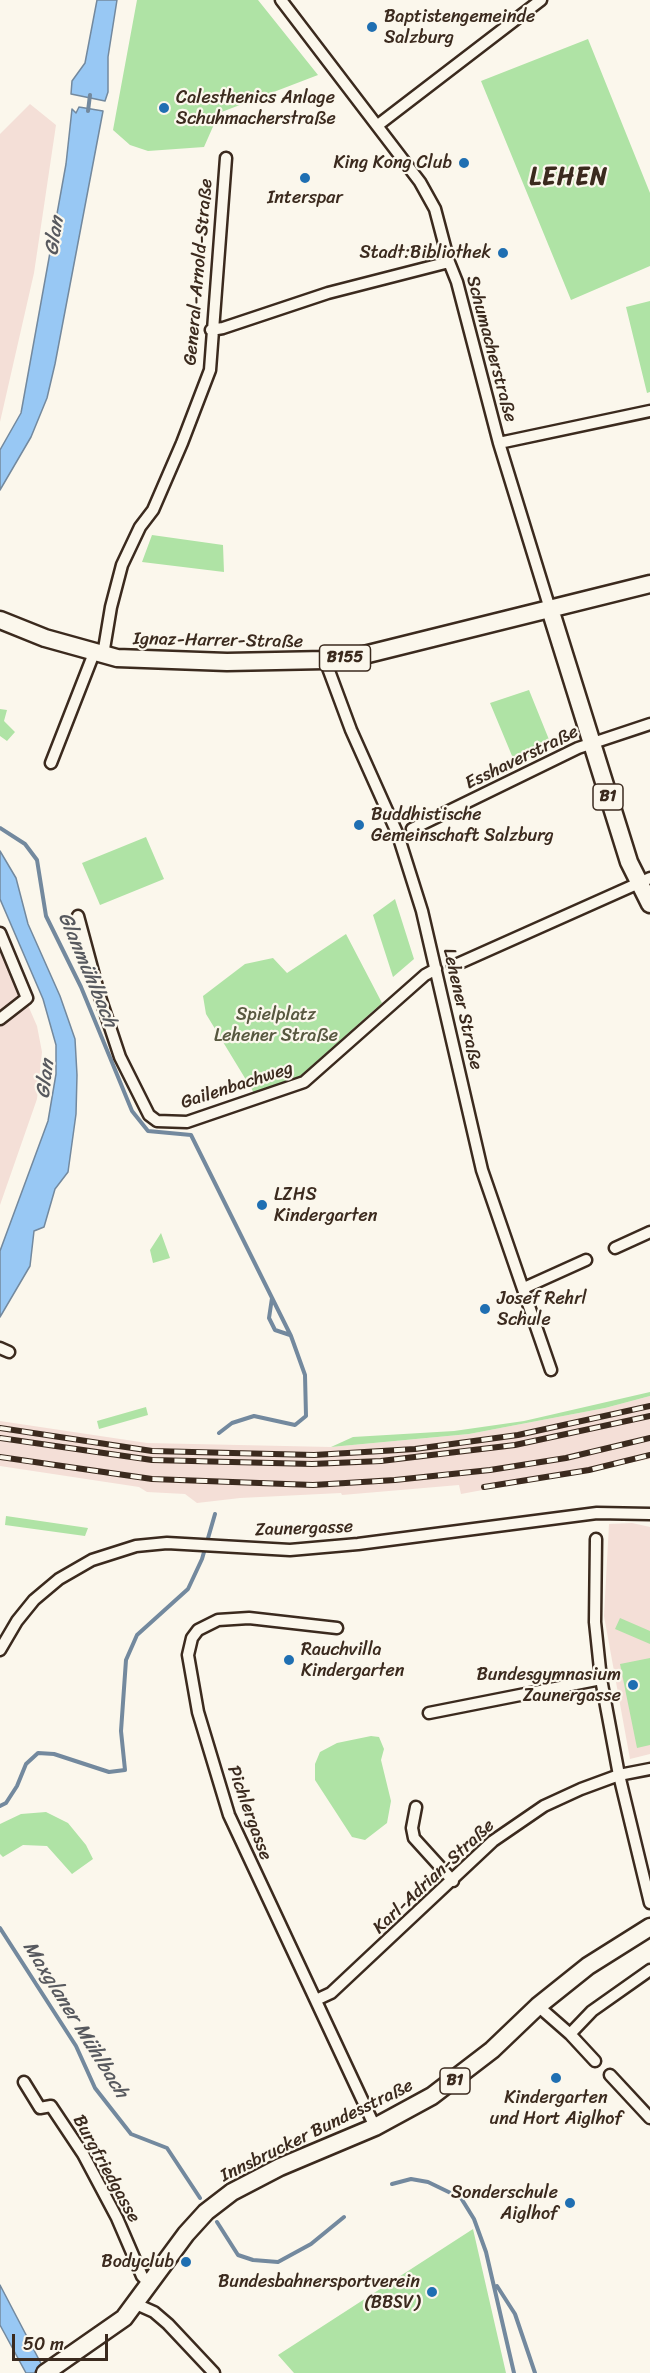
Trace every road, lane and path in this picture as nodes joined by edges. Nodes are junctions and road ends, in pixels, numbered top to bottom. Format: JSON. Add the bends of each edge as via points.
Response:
{"nodes":[{"id":1,"x":281,"y":0,"type":"edge"},
{"id":2,"x":541,"y":0,"type":"edge"},
{"id":3,"x":378,"y":125,"type":"junction"},
{"id":4,"x":226,"y":158,"type":"dead end"},
{"id":5,"x":449,"y":262,"type":"junction"},
{"id":6,"x":211,"y":330,"type":"junction"},
{"id":7,"x":650,"y":411,"type":"edge"},
{"id":8,"x":499,"y":443,"type":"junction"},
{"id":9,"x":650,"y":584,"type":"edge"},
{"id":10,"x":550,"y":609,"type":"junction"},
{"id":11,"x":0,"y":620,"type":"edge"},
{"id":12,"x":98,"y":654,"type":"junction"},
{"id":13,"x":325,"y":660,"type":"junction"},
{"id":14,"x":650,"y":724,"type":"edge"},
{"id":15,"x":593,"y":742,"type":"junction"},
{"id":16,"x":51,"y":763,"type":"dead end"},
{"id":17,"x":412,"y":829,"type":"dead end"},
{"id":18,"x":645,"y":880,"type":"edge"},
{"id":19,"x":650,"y":904,"type":"edge"},
{"id":20,"x":78,"y":916,"type":"dead end"},
{"id":21,"x":0,"y":933,"type":"edge"},
{"id":22,"x":453,"y":966,"type":"dead end"},
{"id":23,"x":436,"y":969,"type":"junction"},
{"id":24,"x":0,"y":1019,"type":"edge"},
{"id":25,"x":650,"y":1232,"type":"edge"},
{"id":26,"x":615,"y":1248,"type":"dead end"},
{"id":27,"x":586,"y":1260,"type":"dead end"},
{"id":28,"x":524,"y":1288,"type":"junction"},
{"id":29,"x":551,"y":1370,"type":"dead end"},
{"id":30,"x":650,"y":1514,"type":"edge"},
{"id":31,"x":596,"y":1539,"type":"dead end"},
{"id":32,"x":337,"y":1628,"type":"dead end"},
{"id":33,"x":0,"y":1650,"type":"edge"},
{"id":34,"x":601,"y":1679,"type":"junction"},
{"id":35,"x":429,"y":1713,"type":"dead end"},
{"id":36,"x":650,"y":1768,"type":"edge"},
{"id":37,"x":619,"y":1775,"type":"junction"},
{"id":38,"x":416,"y":1807,"type":"dead end"},
{"id":39,"x":453,"y":1881,"type":"junction"},
{"id":40,"x":650,"y":1903,"type":"edge"},
{"id":41,"x":650,"y":1927,"type":"edge"},
{"id":42,"x":650,"y":1970,"type":"edge"},
{"id":43,"x":316,"y":2000,"type":"junction"},
{"id":44,"x":538,"y":2006,"type":"junction"},
{"id":45,"x":570,"y":2034,"type":"junction"},
{"id":46,"x":595,"y":2061,"type":"dead end"},
{"id":47,"x":610,"y":2075,"type":"dead end"},
{"id":48,"x":24,"y":2082,"type":"dead end"},
{"id":49,"x":650,"y":2118,"type":"edge"},
{"id":50,"x":375,"y":2127,"type":"junction"},
{"id":51,"x":151,"y":2284,"type":"junction"},
{"id":52,"x":136,"y":2304,"type":"junction"},
{"id":53,"x":48,"y":2372,"type":"edge"},
{"id":54,"x":214,"y":2373,"type":"edge"}],
"edges":[{"from":1,"to":3,"type":"street","name":"Schumacherstraße"},
{"from":2,"to":3,"type":"street"},
{"from":3,"to":5,"type":"street","name":"Schumacherstraße","via":[[435,209]]},
{"from":4,"to":6,"type":"street","name":"General-Arnold-Straße"},
{"from":5,"to":6,"type":"street","via":[[328,293]]},
{"from":5,"to":8,"type":"street","name":"Schumacherstraße"},
{"from":6,"to":12,"type":"street","name":"General-Arnold-Straße","via":[[210,370],[157,500],[122,565]]},
{"from":7,"to":8,"type":"street"},
{"from":8,"to":10,"type":"street","name":"Schumacherstraße"},
{"from":9,"to":10,"type":"main road","name":"Ignaz-Harrer-Straße"},
{"from":10,"to":13,"type":"main road","name":"Ignaz-Harrer-Straße","number":"B155","via":[[364,655]]},
{"from":10,"to":15,"type":"main road","number":"B1"},
{"from":11,"to":12,"type":"main road","name":"Ignaz-Harrer-Straße","number":"B155"},
{"from":12,"to":13,"type":"main road","name":"Ignaz-Harrer-Straße","number":"B155","via":[[144,661]]},
{"from":12,"to":16,"type":"street"},
{"from":13,"to":23,"type":"street","name":"Lehener Straße","via":[[398,836]]},
{"from":14,"to":15,"type":"street","name":"Esshaverstraße"},
{"from":15,"to":17,"type":"street","name":"Esshaverstraße"},
{"from":15,"to":18,"type":"main road","number":"B1","via":[[629,861]]},
{"from":18,"to":19,"type":"main road","number":"B1"},
{"from":18,"to":22,"type":"street"},
{"from":20,"to":23,"type":"street","name":"Gailenbachweg","via":[[120,1057],[149,1115],[157,1121],[187,1122],[304,1082],[424,975]]},
{"from":21,"to":24,"type":"street","via":[[27,998]]},
{"from":23,"to":28,"type":"street","name":"Lehener Straße","via":[[482,1170]]},
{"from":25,"to":26,"type":"street"},
{"from":27,"to":28,"type":"street"},
{"from":28,"to":29,"type":"street","name":"Lehener Straße"},
{"from":30,"to":33,"type":"street","name":"Zaunergasse","via":[[597,1514],[290,1550],[167,1543],[136,1546],[72,1570],[34,1600]]},
{"from":31,"to":34,"type":"street","via":[[595,1622]]},
{"from":32,"to":43,"type":"street","name":"Pichlergasse","via":[[249,1618],[218,1620],[198,1630],[189,1654],[198,1712],[229,1815]]},
{"from":34,"to":35,"type":"street"},
{"from":34,"to":37,"type":"street"},
{"from":36,"to":37,"type":"street","name":"Karl-Adrian-Straße"},
{"from":37,"to":39,"type":"street","name":"Karl-Adrian-Straße","via":[[544,1806],[493,1840]]},
{"from":37,"to":40,"type":"street"},
{"from":38,"to":39,"type":"street","via":[[414,1838]]},
{"from":39,"to":43,"type":"street","name":"Karl-Adrian-Straße","via":[[336,1989]]},
{"from":41,"to":44,"type":"main road","name":"Innsbrucker Bundesstraße","number":"B1","via":[[588,1966]]},
{"from":42,"to":45,"type":"street","via":[[592,2011]]},
{"from":43,"to":50,"type":"street","name":"Pichlergasse"},
{"from":44,"to":45,"type":"street"},
{"from":44,"to":50,"type":"main road","name":"Innsbrucker Bundesstraße","number":"B1","via":[[460,2077]]},
{"from":45,"to":46,"type":"street"},
{"from":47,"to":49,"type":"street"},
{"from":48,"to":51,"type":"street","name":"Burgfriedgasse","via":[[40,2108],[51,2106],[83,2154],[142,2276]]},
{"from":50,"to":51,"type":"main road","name":"Innsbrucker Bundesstraße","number":"B1","via":[[232,2192],[186,2234]]},
{"from":51,"to":52,"type":"main road","name":"Innsbrucker Bundesstraße","number":"B1"},
{"from":52,"to":53,"type":"main road","name":"Innsbrucker Bundesstraße","number":"B1","via":[[102,2336]]},
{"from":52,"to":54,"type":"street","via":[[168,2324]]}]}
